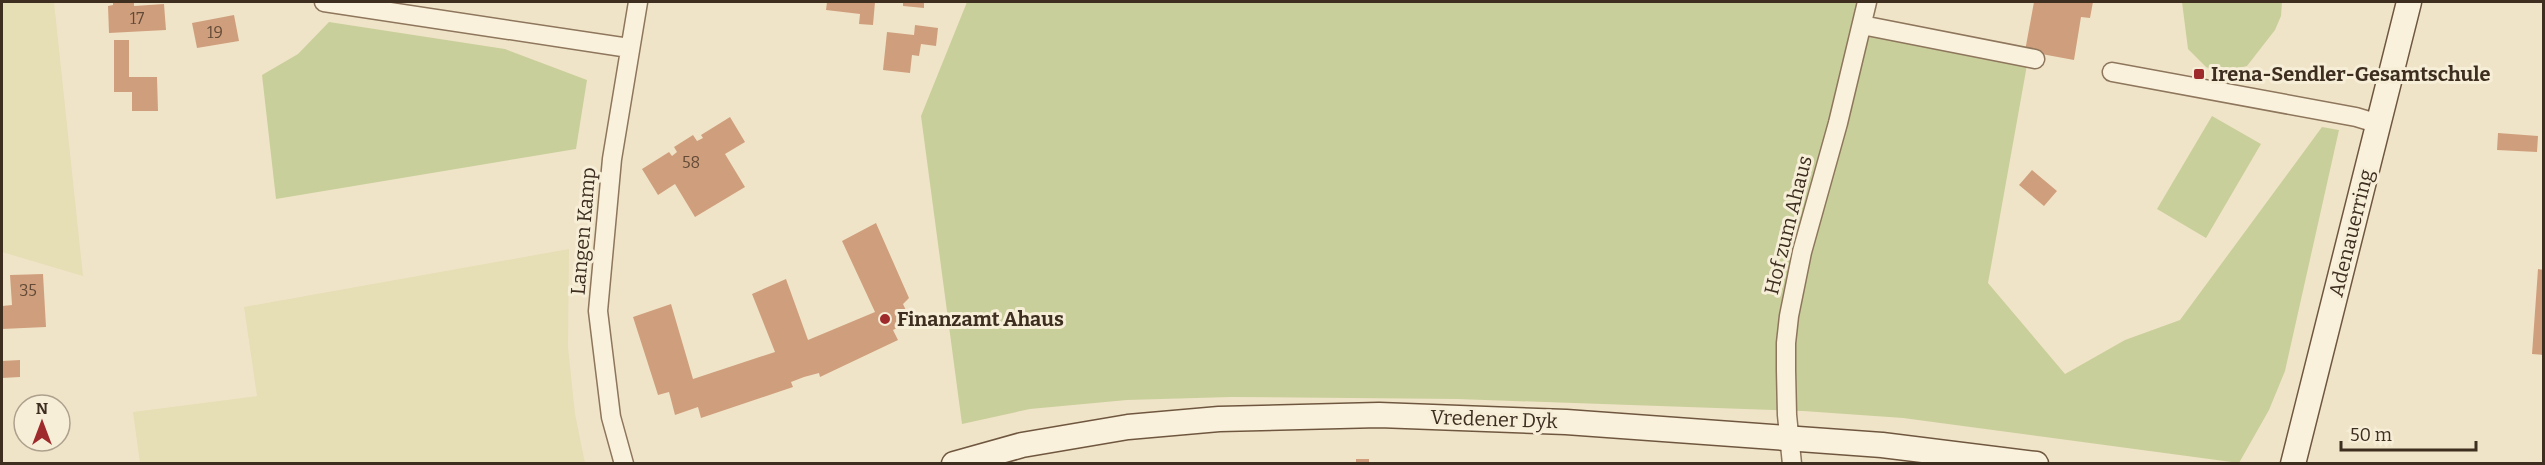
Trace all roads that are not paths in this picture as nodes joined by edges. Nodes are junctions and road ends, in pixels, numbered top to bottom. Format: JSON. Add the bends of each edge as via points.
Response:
{"nodes":[{"id":1,"x":324,"y":2,"type":"edge"},
{"id":2,"x":638,"y":2,"type":"edge"},
{"id":3,"x":1867,"y":2,"type":"edge"},
{"id":4,"x":2409,"y":2,"type":"edge"},
{"id":5,"x":1862,"y":26,"type":"junction"},
{"id":6,"x":629,"y":48,"type":"junction"},
{"id":7,"x":2036,"y":59,"type":"dead end"},
{"id":8,"x":2112,"y":72,"type":"dead end"},
{"id":9,"x":2379,"y":124,"type":"junction"},
{"id":10,"x":1790,"y":439,"type":"junction"},
{"id":11,"x":624,"y":464,"type":"edge"},
{"id":12,"x":954,"y":464,"type":"edge"},
{"id":13,"x":1792,"y":464,"type":"edge"},
{"id":14,"x":2036,"y":464,"type":"edge"},
{"id":15,"x":2293,"y":464,"type":"edge"}],
"edges":[{"from":1,"to":6,"type":"street"},
{"from":2,"to":6,"type":"street","name":"Langen Kamp"},
{"from":3,"to":5,"type":"street","name":"Hof zum Ahaus"},
{"from":4,"to":9,"type":"main road","name":"Adenauerring"},
{"from":5,"to":7,"type":"street"},
{"from":5,"to":10,"type":"street","name":"Hof zum Ahaus","via":[[1794,287],[1786,344]]},
{"from":6,"to":11,"type":"street","name":"Langen Kamp","via":[[612,159],[598,311],[611,417]]},
{"from":8,"to":9,"type":"street"},
{"from":9,"to":15,"type":"main road","name":"Adenauerring"},
{"from":10,"to":12,"type":"main road","name":"Vredener Dyk","via":[[1566,422],[1379,415],[1219,419],[1104,430],[1022,445]]},
{"from":10,"to":13,"type":"street","name":"Hof zum Ahaus"},
{"from":10,"to":14,"type":"main road","name":"Vredener Dyk","via":[[1882,445]]}]}
